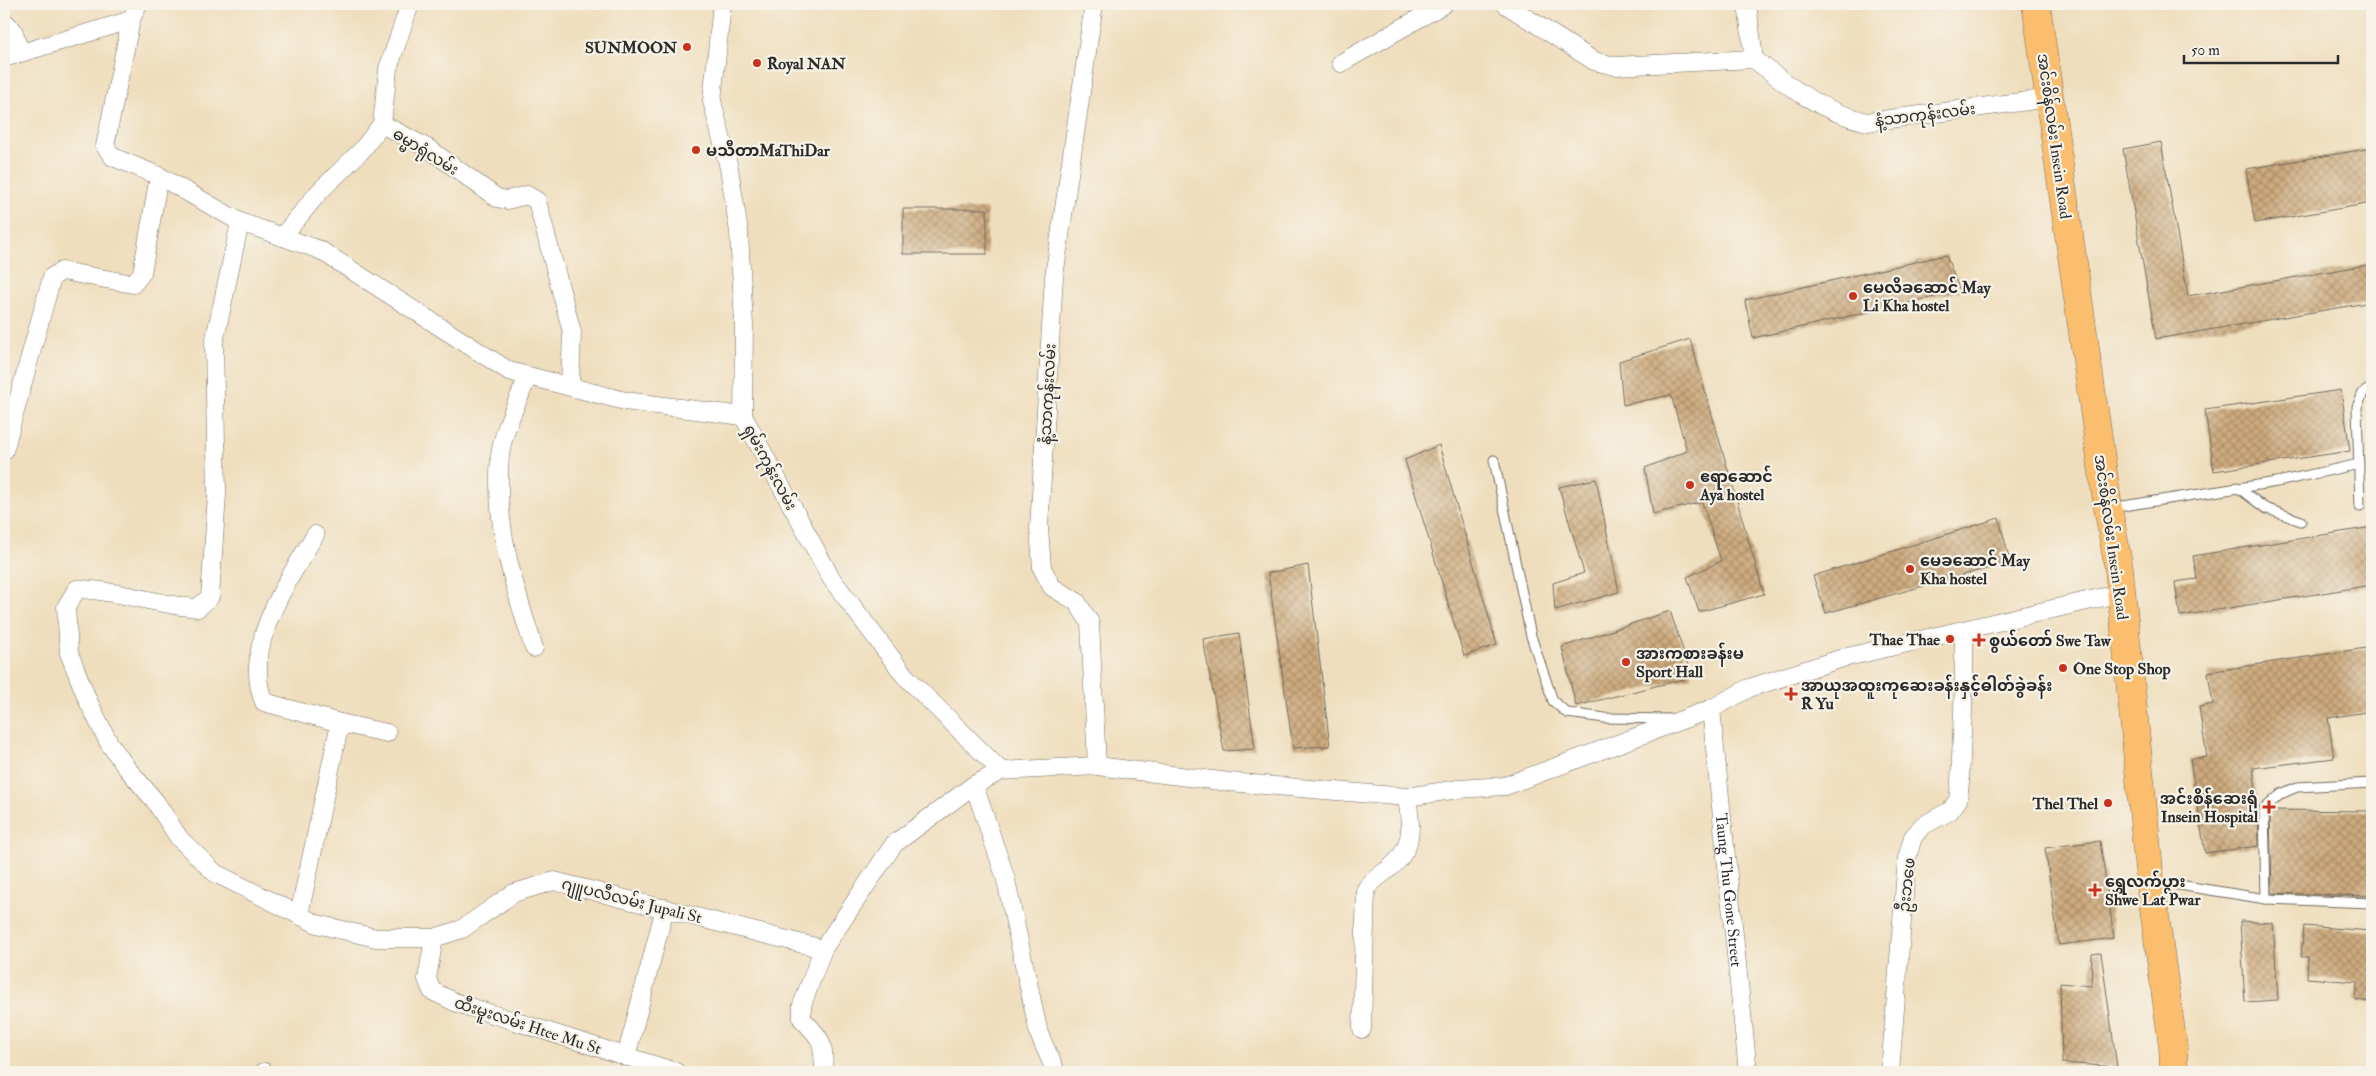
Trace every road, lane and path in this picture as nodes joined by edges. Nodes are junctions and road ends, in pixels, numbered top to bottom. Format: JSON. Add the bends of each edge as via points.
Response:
{"nodes":[{"id":1,"x":410,"y":4,"type":"edge"},
{"id":2,"x":722,"y":4,"type":"edge"},
{"id":3,"x":1094,"y":4,"type":"edge"},
{"id":4,"x":1444,"y":4,"type":"edge"},
{"id":5,"x":1505,"y":4,"type":"edge"},
{"id":6,"x":1747,"y":4,"type":"edge"},
{"id":7,"x":2036,"y":4,"type":"edge"},
{"id":8,"x":134,"y":12,"type":"edge"},
{"id":9,"x":4,"y":21,"type":"edge"},
{"id":10,"x":12,"y":55,"type":"edge"},
{"id":11,"x":1754,"y":59,"type":"junction"},
{"id":12,"x":1340,"y":63,"type":"dead end"},
{"id":13,"x":2050,"y":98,"type":"junction"},
{"id":14,"x":382,"y":124,"type":"junction"},
{"id":15,"x":159,"y":176,"type":"junction"},
{"id":16,"x":240,"y":222,"type":"junction"},
{"id":17,"x":282,"y":237,"type":"junction"},
{"id":18,"x":528,"y":376,"type":"junction"},
{"id":19,"x":570,"y":386,"type":"junction"},
{"id":20,"x":2372,"y":387,"type":"edge"},
{"id":21,"x":743,"y":416,"type":"junction"},
{"id":22,"x":4,"y":451,"type":"edge"},
{"id":23,"x":1494,"y":460,"type":"dead end"},
{"id":24,"x":2359,"y":464,"type":"junction"},
{"id":25,"x":2237,"y":488,"type":"junction"},
{"id":26,"x":2360,"y":506,"type":"dead end"},
{"id":27,"x":2108,"y":508,"type":"junction"},
{"id":28,"x":2301,"y":521,"type":"dead end"},
{"id":29,"x":315,"y":535,"type":"dead end"},
{"id":30,"x":2120,"y":594,"type":"junction"},
{"id":31,"x":1964,"y":631,"type":"junction"},
{"id":32,"x":534,"y":648,"type":"dead end"},
{"id":33,"x":1711,"y":709,"type":"junction"},
{"id":34,"x":1684,"y":719,"type":"junction"},
{"id":35,"x":340,"y":723,"type":"junction"},
{"id":36,"x":387,"y":734,"type":"dead end"},
{"id":37,"x":1097,"y":766,"type":"junction"},
{"id":38,"x":1001,"y":771,"type":"junction"},
{"id":39,"x":2372,"y":783,"type":"edge"},
{"id":40,"x":974,"y":785,"type":"junction"},
{"id":41,"x":1407,"y":797,"type":"junction"},
{"id":42,"x":2150,"y":880,"type":"junction"},
{"id":43,"x":2266,"y":899,"type":"junction"},
{"id":44,"x":2372,"y":903,"type":"edge"},
{"id":45,"x":665,"y":908,"type":"junction"},
{"id":46,"x":298,"y":915,"type":"junction"},
{"id":47,"x":434,"y":938,"type":"junction"},
{"id":48,"x":823,"y":949,"type":"junction"},
{"id":49,"x":1362,"y":1029,"type":"dead end"},
{"id":50,"x":626,"y":1057,"type":"junction"},
{"id":51,"x":676,"y":1072,"type":"edge"},
{"id":52,"x":824,"y":1072,"type":"edge"},
{"id":53,"x":1056,"y":1072,"type":"edge"},
{"id":54,"x":1748,"y":1072,"type":"edge"},
{"id":55,"x":1890,"y":1072,"type":"edge"},
{"id":56,"x":2174,"y":1072,"type":"edge"}],
"edges":[{"from":1,"to":14,"type":"street","name":"ဓမ္မာရုံလမ်း","via":[[388,69]]},
{"from":2,"to":21,"type":"street","name":"ရှမ်းကုန်းလမ်း","via":[[712,101],[729,168],[739,232],[744,325]]},
{"from":3,"to":37,"type":"street","name":"နံ့သာကုန်းလမ်း","via":[[1054,277],[1039,528],[1042,568],[1052,588],[1076,602],[1090,624]]},
{"from":4,"to":12,"type":"street"},
{"from":5,"to":11,"type":"street","via":[[1594,61],[1616,66]]},
{"from":6,"to":11,"type":"street"},
{"from":7,"to":13,"type":"main road","name":"အင်းစိန်လမ်း Insein Road"},
{"from":8,"to":10,"type":"street"},
{"from":8,"to":15,"type":"street","via":[[105,146],[112,156]]},
{"from":9,"to":10,"type":"street","via":[[13,30]]},
{"from":11,"to":13,"type":"street","name":"နံ့သာကုန်းလမ်း","via":[[1802,96],[1842,116],[1867,122]]},
{"from":13,"to":27,"type":"main road","name":"အင်းစိန်လမ်း Insein Road"},
{"from":14,"to":17,"type":"street"},
{"from":14,"to":19,"type":"street","name":"ဓမ္မာရုံလမ်း","via":[[429,149],[497,198],[507,200],[527,195],[536,201],[572,332]]},
{"from":15,"to":16,"type":"street"},
{"from":15,"to":22,"type":"street","via":[[139,279],[133,284],[62,271],[52,277]]},
{"from":16,"to":17,"type":"street"},
{"from":16,"to":46,"type":"street","name":"ဂျူပလီလမ်း Jupali St","via":[[214,343],[217,495],[210,597],[198,608],[179,607],[100,590],[77,589],[66,607],[69,653],[88,701],[110,743],[179,838],[214,873]]},
{"from":17,"to":18,"type":"street","via":[[320,250],[509,371]]},
{"from":18,"to":19,"type":"street"},
{"from":18,"to":32,"type":"street","via":[[500,455],[500,494],[501,533]]},
{"from":19,"to":21,"type":"street","via":[[625,401]]},
{"from":20,"to":24,"type":"lane","via":[[2363,394],[2357,407]]},
{"from":21,"to":38,"type":"street","name":"ရှမ်းကုန်းလမ်း","via":[[831,578],[905,676]]},
{"from":23,"to":34,"type":"lane","via":[[1531,636],[1552,701],[1567,713],[1605,718]]},
{"from":24,"to":25,"type":"lane"},
{"from":24,"to":26,"type":"lane"},
{"from":25,"to":27,"type":"lane"},
{"from":25,"to":28,"type":"lane","via":[[2266,508]]},
{"from":27,"to":30,"type":"main road","name":"အင်းစိန်လမ်း Insein Road"},
{"from":29,"to":35,"type":"street","via":[[270,618],[260,646],[258,689],[264,702]]},
{"from":30,"to":31,"type":"street"},
{"from":30,"to":42,"type":"main road","name":"အင်းစိန်လမ်း Insein Road"},
{"from":31,"to":33,"type":"street","via":[[1843,658],[1749,688]]},
{"from":31,"to":55,"type":"street","name":"ဦးဘဖေ","via":[[1958,800],[1950,811],[1922,826],[1913,837],[1907,858]]},
{"from":33,"to":34,"type":"street"},
{"from":33,"to":54,"type":"street","name":"Taung Thu Gone Street"},
{"from":34,"to":41,"type":"street","via":[[1505,786]]},
{"from":35,"to":36,"type":"street"},
{"from":35,"to":46,"type":"street"},
{"from":37,"to":38,"type":"street"},
{"from":37,"to":41,"type":"street","via":[[1229,782]]},
{"from":38,"to":40,"type":"street"},
{"from":39,"to":43,"type":"lane","via":[[2298,787],[2281,794],[2264,809]]},
{"from":40,"to":48,"type":"street","via":[[894,844]]},
{"from":40,"to":53,"type":"street","via":[[1005,876],[1039,1034]]},
{"from":41,"to":49,"type":"street","via":[[1412,834],[1400,860],[1366,889]]},
{"from":42,"to":43,"type":"lane"},
{"from":42,"to":56,"type":"main road","name":"အင်းစိန်လမ်း Insein Road"},
{"from":43,"to":44,"type":"lane"},
{"from":45,"to":47,"type":"street","name":"ဂျူပလီလမ်း Jupali St","via":[[554,881],[514,892],[462,929]]},
{"from":45,"to":48,"type":"street","name":"ဂျူပလီလမ်း Jupali St"},
{"from":45,"to":50,"type":"street"},
{"from":46,"to":47,"type":"street","name":"ဂျူပလီလမ်း Jupali St","via":[[317,924],[376,938]]},
{"from":47,"to":50,"type":"street","name":"ထီးမူးလမ်း Htee Mu St","via":[[427,980],[432,991],[457,1003]]},
{"from":48,"to":52,"type":"street","via":[[802,1005],[802,1019],[823,1044]]},
{"from":50,"to":51,"type":"street","name":"ထီးမူးလမ်း Htee Mu St"}]}
